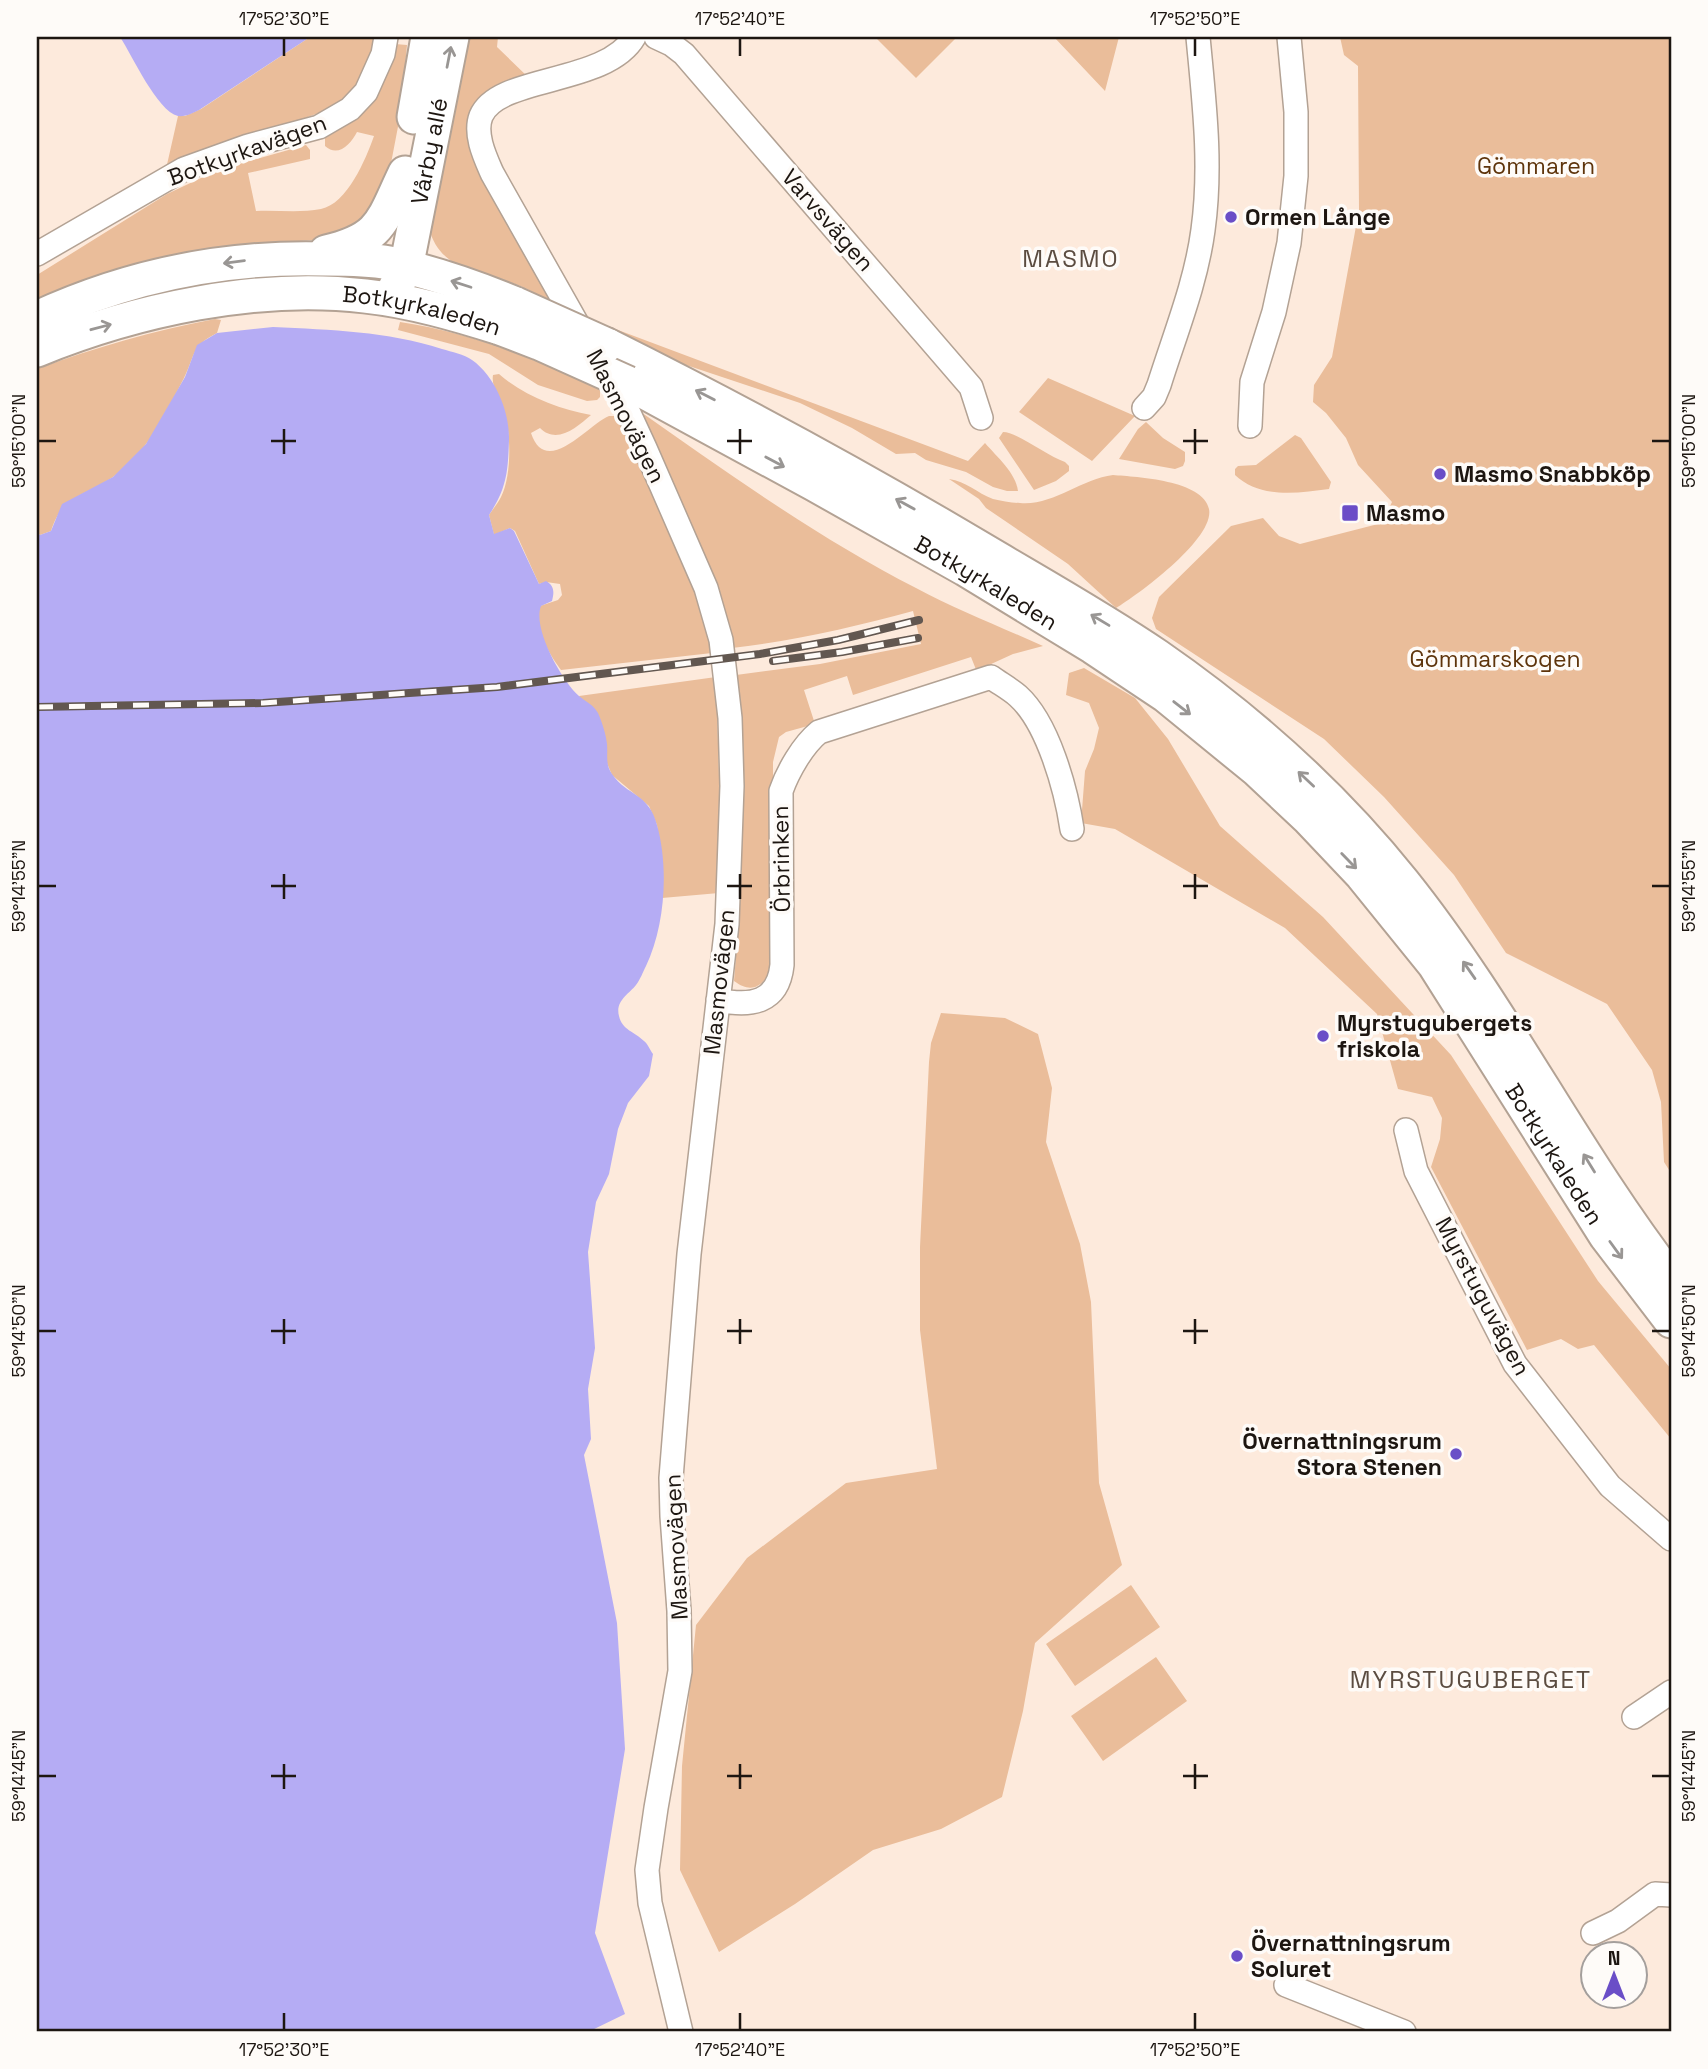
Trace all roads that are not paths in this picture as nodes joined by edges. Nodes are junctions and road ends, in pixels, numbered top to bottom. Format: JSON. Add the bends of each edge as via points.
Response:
{"nodes":[{"id":1,"x":386,"y":37,"type":"edge"},
{"id":2,"x":428,"y":37,"type":"edge"},
{"id":3,"x":452,"y":37,"type":"edge"},
{"id":4,"x":634,"y":37,"type":"edge"},
{"id":5,"x":656,"y":37,"type":"edge"},
{"id":6,"x":1198,"y":37,"type":"edge"},
{"id":7,"x":1289,"y":37,"type":"edge"},
{"id":8,"x":405,"y":173,"type":"junction"},
{"id":9,"x":37,"y":254,"type":"edge"},
{"id":10,"x":302,"y":258,"type":"junction"},
{"id":11,"x":397,"y":265,"type":"junction"},
{"id":12,"x":390,"y":299,"type":"junction"},
{"id":13,"x":508,"y":316,"type":"junction"},
{"id":14,"x":37,"y":318,"type":"edge"},
{"id":15,"x":37,"y":350,"type":"edge"},
{"id":16,"x":1143,"y":408,"type":"dead end"},
{"id":17,"x":981,"y":418,"type":"dead end"},
{"id":18,"x":1250,"y":426,"type":"dead end"},
{"id":19,"x":1072,"y":829,"type":"dead end"},
{"id":20,"x":719,"y":1000,"type":"junction"},
{"id":21,"x":1406,"y":1130,"type":"dead end"},
{"id":22,"x":1671,"y":1279,"type":"edge"},
{"id":23,"x":1671,"y":1321,"type":"edge"},
{"id":24,"x":1671,"y":1539,"type":"edge"},
{"id":25,"x":1671,"y":1692,"type":"edge"},
{"id":26,"x":1634,"y":1717,"type":"dead end"},
{"id":27,"x":1671,"y":1895,"type":"edge"},
{"id":28,"x":1593,"y":1933,"type":"dead end"},
{"id":29,"x":1286,"y":1985,"type":"dead end"},
{"id":30,"x":681,"y":2032,"type":"edge"},
{"id":31,"x":1404,"y":2032,"type":"edge"}],
"edges":[{"from":1,"to":9,"type":"street","name":"Botkyrkavägen","via":[[366,92],[350,109],[319,127],[184,169]]},
{"from":2,"to":8,"type":"main road","name":"Vårby allé"},
{"from":11,"to":3,"type":"main road","name":"Vårby allé","one_way":true},
{"from":4,"to":20,"type":"street","name":"Masmovägen","via":[[600,64],[503,95],[481,115],[479,129],[492,173],[621,396],[691,549],[716,618],[728,690],[732,786]]},
{"from":5,"to":17,"type":"street","name":"Varvsvägen","via":[[684,54],[971,387]]},
{"from":6,"to":16,"type":"street","via":[[1208,165],[1203,231],[1159,385]]},
{"from":7,"to":18,"type":"street","via":[[1296,176],[1289,243],[1252,382]]},
{"from":8,"to":10,"type":"main road","via":[[368,237]]},
{"from":8,"to":11,"type":"main road","name":"Vårby allé"},
{"from":10,"to":11,"type":"main road","name":"Botkyrkaleden"},
{"from":10,"to":14,"type":"main road","name":"Botkyrkaleden","one_way":true,"via":[[246,260],[157,275],[99,292]]},
{"from":11,"to":12,"type":"main road"},
{"from":13,"to":11,"type":"main road","name":"Botkyrkaleden","one_way":true,"via":[[454,281]]},
{"from":12,"to":13,"type":"main road","name":"Botkyrkaleden"},
{"from":15,"to":12,"type":"main road","name":"Botkyrkaleden","one_way":true,"via":[[86,331],[239,297],[324,292]]},
{"from":22,"to":13,"type":"main road","name":"Botkyrkaleden","one_way":true,"bridge":true,"via":[[1593,1170],[1448,941],[1380,855],[1266,742],[1175,670],[1096,617],[866,482],[607,345]]},
{"from":13,"to":23,"type":"main road","name":"Botkyrkaleden","one_way":true,"bridge":true,"via":[[539,343],[628,383],[930,549],[1093,647],[1157,689],[1257,770],[1362,875],[1434,964],[1605,1236]]},
{"from":19,"to":20,"type":"street","name":"Örbrinken","via":[[1061,777],[1037,720],[1018,696],[991,677],[819,732],[781,791],[781,980],[756,1003]]},
{"from":20,"to":30,"type":"street","name":"Masmovägen","via":[[689,1254],[671,1478],[680,1671],[647,1870],[650,1903]]},
{"from":21,"to":24,"type":"street","name":"Myrstuguvägen","via":[[1416,1171],[1515,1364],[1610,1486]]},
{"from":25,"to":26,"type":"street"},
{"from":27,"to":28,"type":"street","via":[[1655,1894]]},
{"from":29,"to":31,"type":"street"}]}
